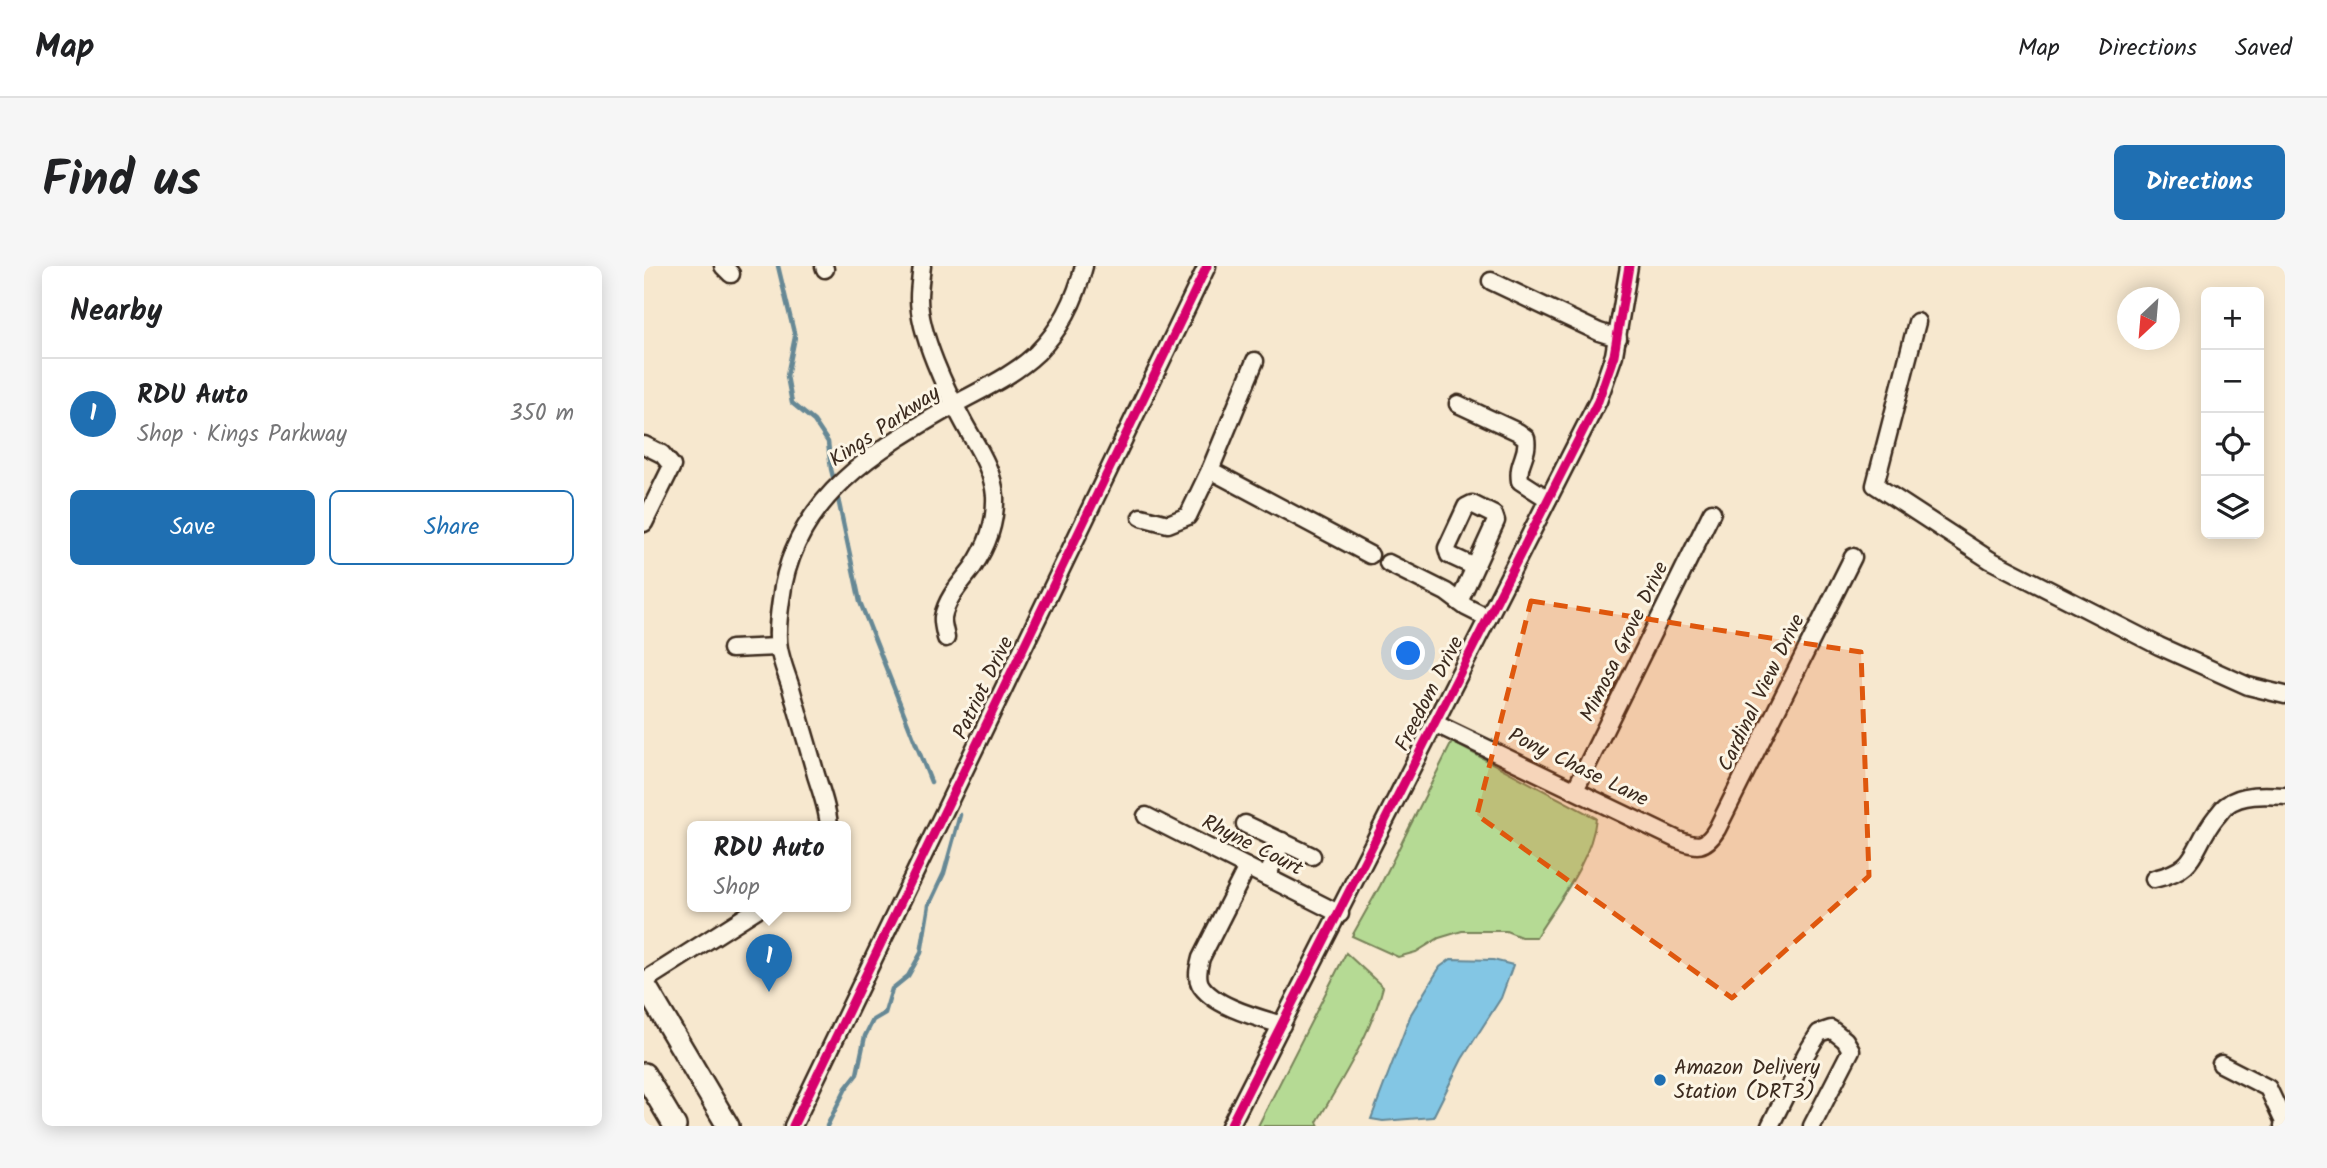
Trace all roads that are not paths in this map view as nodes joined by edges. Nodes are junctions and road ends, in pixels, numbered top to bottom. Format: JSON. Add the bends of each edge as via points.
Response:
{"nodes":[{"id":1,"x":922,"y":266,"type":"edge"},
{"id":2,"x":1084,"y":266,"type":"edge"},
{"id":3,"x":1207,"y":266,"type":"edge"},
{"id":4,"x":1629,"y":266,"type":"edge"},
{"id":5,"x":1491,"y":281,"type":"dead end"},
{"id":6,"x":1917,"y":322,"type":"dead end"},
{"id":7,"x":1618,"y":338,"type":"junction"},
{"id":8,"x":1255,"y":361,"type":"dead end"},
{"id":9,"x":1458,"y":404,"type":"dead end"},
{"id":10,"x":954,"y":405,"type":"junction"},
{"id":11,"x":644,"y":445,"type":"edge"},
{"id":12,"x":1210,"y":470,"type":"junction"},
{"id":13,"x":1548,"y":499,"type":"junction"},
{"id":14,"x":1712,"y":512,"type":"dead end"},
{"id":15,"x":1141,"y":517,"type":"dead end"},
{"id":16,"x":644,"y":523,"type":"edge"},
{"id":17,"x":1370,"y":555,"type":"dead end"},
{"id":18,"x":1853,"y":557,"type":"dead end"},
{"id":19,"x":1388,"y":563,"type":"dead end"},
{"id":20,"x":1475,"y":567,"type":"dead end"},
{"id":21,"x":1459,"y":602,"type":"junction"},
{"id":22,"x":1488,"y":618,"type":"junction"},
{"id":23,"x":946,"y":638,"type":"dead end"},
{"id":24,"x":778,"y":647,"type":"junction"},
{"id":25,"x":732,"y":649,"type":"dead end"},
{"id":26,"x":2285,"y":695,"type":"edge"},
{"id":27,"x":1434,"y":723,"type":"junction"},
{"id":28,"x":1575,"y":790,"type":"junction"},
{"id":29,"x":2285,"y":796,"type":"edge"},
{"id":30,"x":1146,"y":816,"type":"dead end"},
{"id":31,"x":828,"y":821,"type":"edge"},
{"id":32,"x":1245,"y":824,"type":"dead end"},
{"id":33,"x":1282,"y":841,"type":"junction"},
{"id":34,"x":1704,"y":845,"type":"joint"},
{"id":35,"x":1312,"y":856,"type":"dead end"},
{"id":36,"x":1247,"y":867,"type":"junction"},
{"id":37,"x":1267,"y":877,"type":"junction"},
{"id":38,"x":2154,"y":879,"type":"dead end"},
{"id":39,"x":753,"y":912,"type":"edge"},
{"id":40,"x":1340,"y":914,"type":"junction"},
{"id":41,"x":644,"y":983,"type":"edge"},
{"id":42,"x":1282,"y":1026,"type":"junction"},
{"id":43,"x":2221,"y":1064,"type":"dead end"},
{"id":44,"x":644,"y":1074,"type":"edge"},
{"id":45,"x":675,"y":1126,"type":"edge"},
{"id":46,"x":728,"y":1126,"type":"edge"},
{"id":47,"x":793,"y":1126,"type":"edge"},
{"id":48,"x":1230,"y":1126,"type":"edge"},
{"id":49,"x":1770,"y":1126,"type":"edge"},
{"id":50,"x":1812,"y":1126,"type":"edge"},
{"id":51,"x":2283,"y":1126,"type":"edge"}],
"edges":[{"from":1,"to":10,"type":"street","via":[[919,299],[923,329]]},
{"from":2,"to":10,"type":"street","name":"Kings Parkway","via":[[1067,313],[1042,347],[1010,373]]},
{"from":3,"to":47,"type":"street","name":"Patriot Drive"},
{"from":4,"to":7,"type":"street","name":"Freedom Drive"},
{"from":5,"to":7,"type":"street"},
{"from":6,"to":26,"type":"street","via":[[1875,485],[1990,560],[2159,646],[2248,686]]},
{"from":7,"to":13,"type":"street","name":"Freedom Drive","via":[[1598,401]]},
{"from":8,"to":12,"type":"street"},
{"from":9,"to":13,"type":"street","via":[[1526,438],[1528,447],[1518,469],[1520,481]]},
{"from":10,"to":23,"type":"street","via":[[991,474],[995,513],[984,550],[953,594],[943,618]]},
{"from":10,"to":24,"type":"street","name":"Kings Parkway","via":[[858,465],[818,508],[798,541],[785,578]]},
{"from":11,"to":16,"type":"street","via":[[662,454],[672,466]]},
{"from":12,"to":15,"type":"street","via":[[1188,516],[1168,524]]},
{"from":12,"to":17,"type":"street"},
{"from":13,"to":22,"type":"street","name":"Freedom Drive"},
{"from":14,"to":28,"type":"street","name":"Mimosa Grove Drive"},
{"from":18,"to":34,"type":"street","name":"Cardinal View Drive","via":[[1723,818]]},
{"from":19,"to":21,"type":"street"},
{"from":20,"to":21,"type":"street"},
{"from":21,"to":22,"type":"street"},
{"from":22,"to":27,"type":"street","name":"Freedom Drive"},
{"from":24,"to":25,"type":"street"},
{"from":24,"to":31,"type":"street","name":"Kings Parkway"},
{"from":27,"to":28,"type":"street","name":"Pony Chase Lane"},
{"from":27,"to":40,"type":"street","name":"Freedom Drive"},
{"from":28,"to":34,"type":"street","name":"Pony Chase Lane","via":[[1678,841]]},
{"from":29,"to":38,"type":"street","via":[[2255,795],[2227,804],[2182,870]]},
{"from":30,"to":36,"type":"street","name":"Rhyne Court"},
{"from":32,"to":33,"type":"street"},
{"from":33,"to":35,"type":"street"},
{"from":33,"to":37,"type":"street"},
{"from":36,"to":37,"type":"street","name":"Rhyne Court"},
{"from":36,"to":42,"type":"street","via":[[1201,958],[1199,984],[1236,1010]]},
{"from":37,"to":40,"type":"street","name":"Rhyne Court"},
{"from":39,"to":41,"type":"street"},
{"from":40,"to":42,"type":"street","name":"Freedom Drive"},
{"from":41,"to":46,"type":"main road"},
{"from":42,"to":48,"type":"street","name":"Freedom Drive"},
{"from":43,"to":51,"type":"street","via":[[2268,1088]]},
{"from":44,"to":45,"type":"main road"},
{"from":49,"to":50,"type":"street","via":[[1819,1033],[1831,1029],[1850,1050]]}]}
